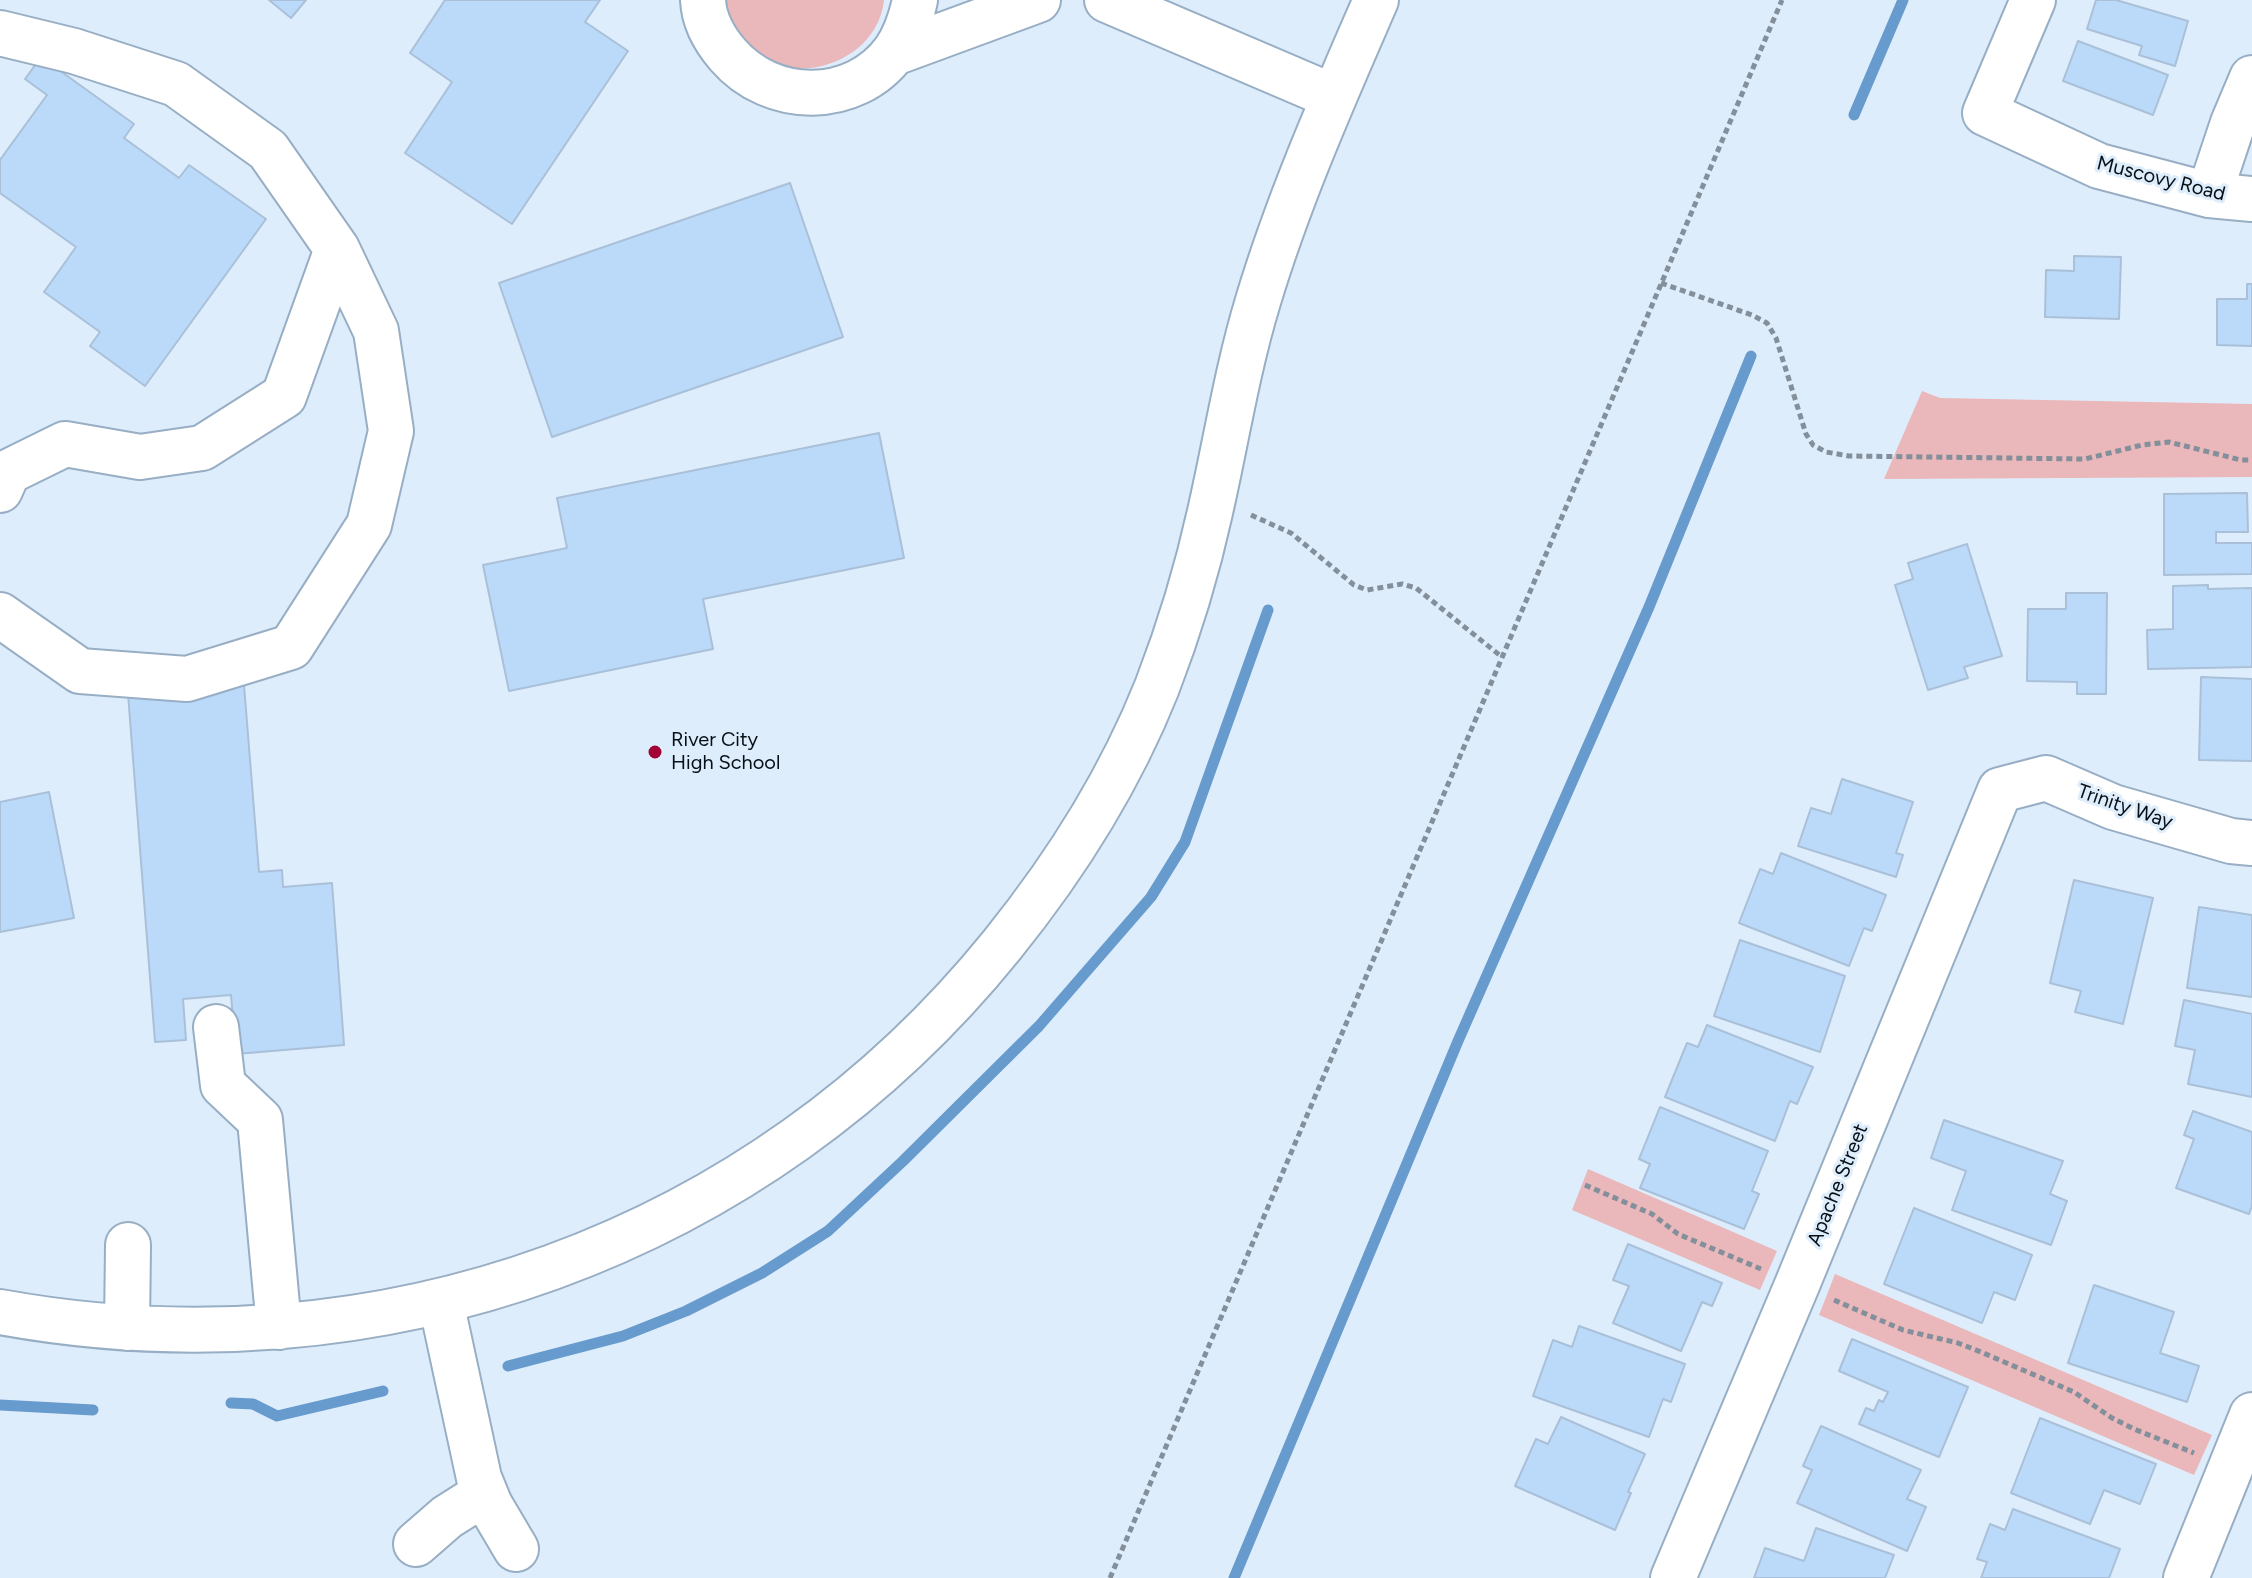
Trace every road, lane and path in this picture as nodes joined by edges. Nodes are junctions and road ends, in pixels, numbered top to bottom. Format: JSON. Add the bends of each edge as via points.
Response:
{"nodes":[{"id":1,"x":703,"y":0,"type":"edge"},
{"id":2,"x":915,"y":0,"type":"edge"},
{"id":3,"x":1038,"y":0,"type":"edge"},
{"id":4,"x":1107,"y":0,"type":"edge"},
{"id":5,"x":1376,"y":0,"type":"edge"},
{"id":6,"x":1782,"y":0,"type":"edge"},
{"id":7,"x":2033,"y":0,"type":"edge"},
{"id":8,"x":0,"y":33,"type":"edge"},
{"id":9,"x":894,"y":53,"type":"junction"},
{"id":10,"x":2252,"y":78,"type":"edge"},
{"id":11,"x":1334,"y":97,"type":"junction"},
{"id":12,"x":2209,"y":195,"type":"junction"},
{"id":13,"x":2252,"y":199,"type":"edge"},
{"id":14,"x":337,"y":249,"type":"junction"},
{"id":15,"x":1661,"y":283,"type":"junction"},
{"id":16,"x":2252,"y":460,"type":"edge"},
{"id":17,"x":0,"y":490,"type":"edge"},
{"id":18,"x":1212,"y":505,"type":"junction"},
{"id":19,"x":0,"y":615,"type":"edge"},
{"id":20,"x":1502,"y":657,"type":"junction"},
{"id":21,"x":2000,"y":790,"type":"joint"},
{"id":22,"x":2252,"y":843,"type":"edge"},
{"id":23,"x":216,"y":1027,"type":"dead end"},
{"id":24,"x":1585,"y":1185,"type":"dead end"},
{"id":25,"x":128,"y":1245,"type":"dead end"},
{"id":26,"x":1766,"y":1271,"type":"dead end"},
{"id":27,"x":1829,"y":1298,"type":"dead end"},
{"id":28,"x":441,"y":1302,"type":"junction"},
{"id":29,"x":0,"y":1312,"type":"edge"},
{"id":30,"x":279,"y":1327,"type":"junction"},
{"id":31,"x":127,"y":1328,"type":"junction"},
{"id":32,"x":2252,"y":1415,"type":"edge"},
{"id":33,"x":2199,"y":1455,"type":"dead end"},
{"id":34,"x":485,"y":1493,"type":"junction"},
{"id":35,"x":416,"y":1544,"type":"dead end"},
{"id":36,"x":516,"y":1549,"type":"dead end"},
{"id":37,"x":1110,"y":1578,"type":"edge"},
{"id":38,"x":1673,"y":1578,"type":"edge"},
{"id":39,"x":2186,"y":1578,"type":"edge"}],
"edges":[{"from":1,"to":9,"type":"street","via":[[716,42],[739,68],[768,87],[802,94],[836,91],[868,77]]},
{"from":2,"to":9,"type":"street","via":[[909,27]]},
{"from":3,"to":9,"type":"street"},
{"from":4,"to":11,"type":"street"},
{"from":5,"to":11,"type":"street"},
{"from":6,"to":15,"type":"path"},
{"from":7,"to":12,"type":"street","name":"Muscovy Road","via":[[1985,113],[2099,166]]},
{"from":8,"to":14,"type":"street","via":[[176,84],[268,150]]},
{"from":10,"to":12,"type":"street"},
{"from":11,"to":18,"type":"street","via":[[1258,302]]},
{"from":12,"to":13,"type":"street","name":"Muscovy Road"},
{"from":14,"to":17,"type":"street","via":[[284,396],[202,448],[140,457],[65,444],[8,472]]},
{"from":14,"to":19,"type":"street","via":[[376,331],[391,431],[369,525],[291,647],[187,679],[80,671]]},
{"from":15,"to":16,"type":"path","via":[[1767,323],[1806,434],[1826,452],[2085,459],[2169,442]]},
{"from":15,"to":20,"type":"path"},
{"from":18,"to":20,"type":"path","via":[[1291,533],[1354,585],[1367,590],[1402,584],[1416,588]]},
{"from":18,"to":28,"type":"street","via":[[1161,676],[1112,782],[1040,897],[956,1000],[860,1091],[767,1161],[705,1198],[550,1269]]},
{"from":20,"to":37,"type":"path"},
{"from":21,"to":22,"type":"street","name":"Trinity Way","via":[[2046,778],[2113,807]]},
{"from":21,"to":38,"type":"street","name":"Apache Street"},
{"from":23,"to":30,"type":"street","via":[[223,1085],[260,1120]]},
{"from":24,"to":26,"type":"path","via":[[1652,1214],[1678,1234]]},
{"from":25,"to":31,"type":"street"},
{"from":27,"to":33,"type":"path","via":[[1903,1330],[1981,1352]]},
{"from":28,"to":30,"type":"street"},
{"from":28,"to":34,"type":"street"},
{"from":29,"to":31,"type":"street"},
{"from":30,"to":31,"type":"street"},
{"from":32,"to":39,"type":"street"},
{"from":34,"to":35,"type":"street"},
{"from":34,"to":36,"type":"street"}]}
